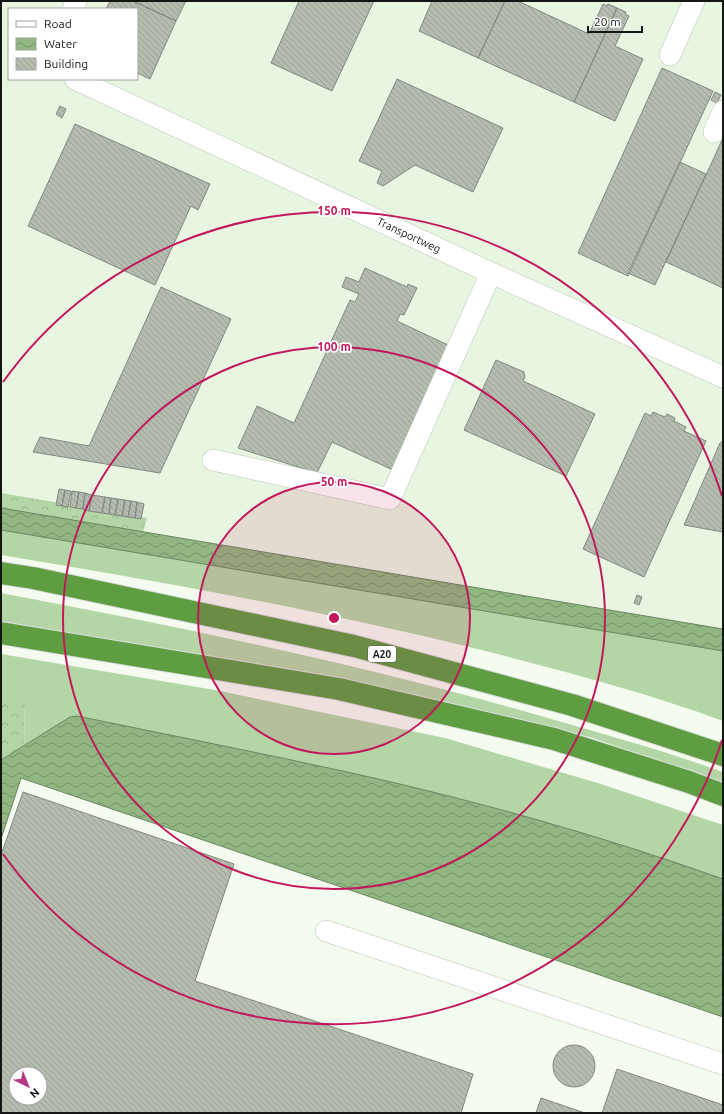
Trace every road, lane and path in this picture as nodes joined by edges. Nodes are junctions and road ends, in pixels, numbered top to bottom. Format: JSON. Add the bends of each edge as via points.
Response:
{"nodes":[{"id":1,"x":694,"y":1,"type":"edge"},
{"id":2,"x":670,"y":55,"type":"dead end"},
{"id":3,"x":76,"y":80,"type":"edge"},
{"id":4,"x":723,"y":111,"type":"edge"},
{"id":5,"x":714,"y":132,"type":"dead end"},
{"id":6,"x":491,"y":273,"type":"junction"},
{"id":7,"x":723,"y":377,"type":"edge"},
{"id":8,"x":213,"y":460,"type":"dead end"},
{"id":9,"x":1,"y":573,"type":"edge"},
{"id":10,"x":1,"y":632,"type":"edge"},
{"id":11,"x":723,"y":755,"type":"edge"},
{"id":12,"x":723,"y":795,"type":"edge"},
{"id":13,"x":326,"y":930,"type":"dead end"},
{"id":14,"x":723,"y":1064,"type":"edge"}],
"edges":[{"from":1,"to":2,"type":"street"},
{"from":3,"to":6,"type":"street","name":"Transportweg"},
{"from":4,"to":5,"type":"street"},
{"from":6,"to":7,"type":"street","name":"Transportweg"},
{"from":6,"to":8,"type":"street","via":[[390,499]]},
{"from":9,"to":11,"type":"highway","number":"A20","via":[[354,646],[572,705]]},
{"from":10,"to":12,"type":"highway","via":[[339,689],[554,739]]},
{"from":13,"to":14,"type":"street"}]}
